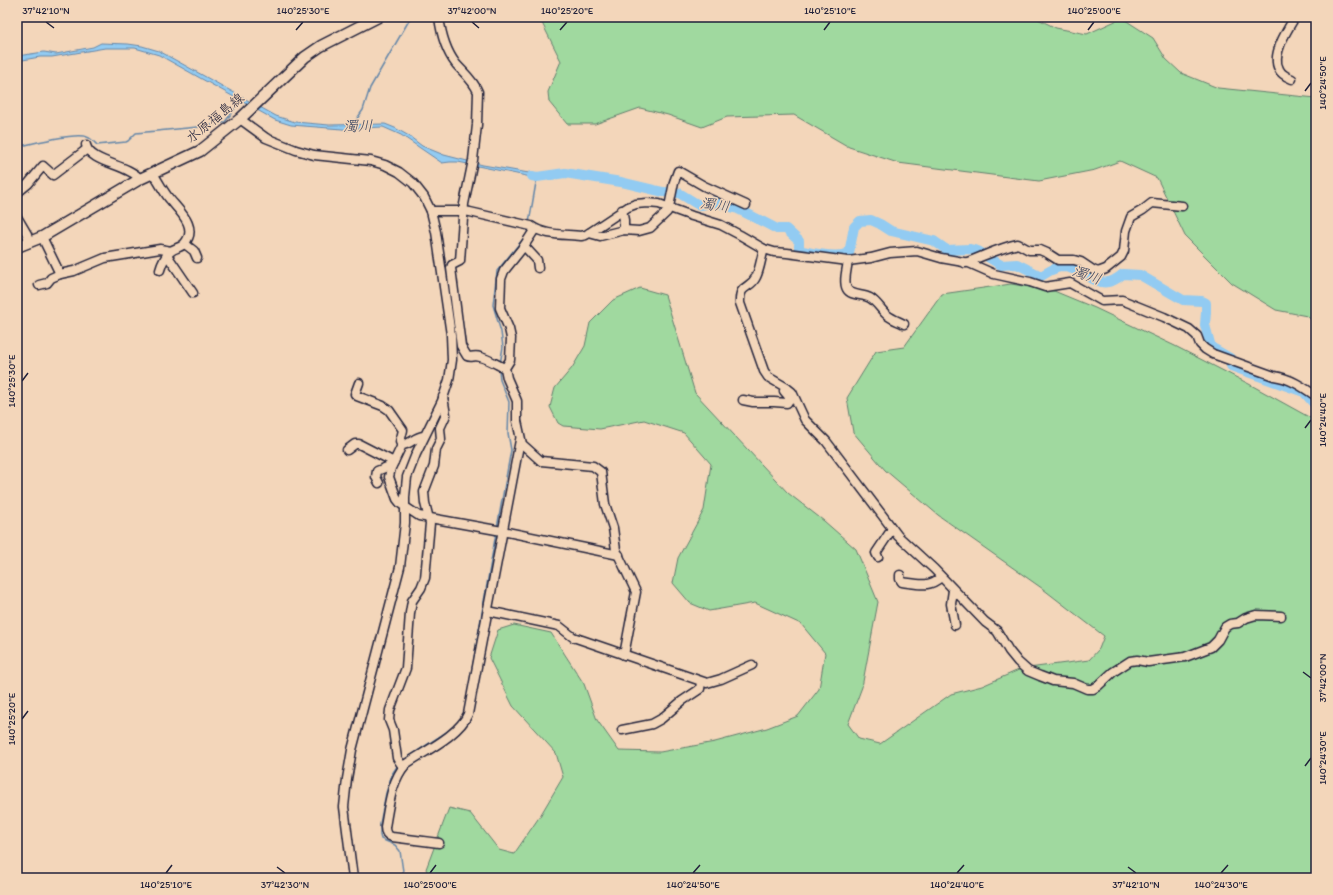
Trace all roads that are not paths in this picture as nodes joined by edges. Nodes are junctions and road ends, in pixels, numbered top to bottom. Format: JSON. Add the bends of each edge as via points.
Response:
{"nodes":[{"id":1,"x":439,"y":17,"type":"edge"},
{"id":2,"x":1295,"y":17,"type":"edge"},
{"id":3,"x":371,"y":19,"type":"edge"},
{"id":4,"x":1292,"y":79,"type":"dead end"},
{"id":5,"x":240,"y":120,"type":"junction"},
{"id":6,"x":153,"y":173,"type":"junction"},
{"id":7,"x":140,"y":179,"type":"junction"},
{"id":8,"x":17,"y":193,"type":"edge"},
{"id":9,"x":746,"y":205,"type":"dead end"},
{"id":10,"x":1182,"y":206,"type":"dead end"},
{"id":11,"x":669,"y":207,"type":"junction"},
{"id":12,"x":622,"y":210,"type":"junction"},
{"id":13,"x":464,"y":211,"type":"junction"},
{"id":14,"x":431,"y":212,"type":"junction"},
{"id":15,"x":17,"y":217,"type":"edge"},
{"id":16,"x":530,"y":226,"type":"junction"},
{"id":17,"x":624,"y":230,"type":"junction"},
{"id":18,"x":589,"y":233,"type":"junction"},
{"id":19,"x":42,"y":237,"type":"junction"},
{"id":20,"x":29,"y":242,"type":"junction"},
{"id":21,"x":185,"y":244,"type":"junction"},
{"id":22,"x":524,"y":246,"type":"junction"},
{"id":23,"x":17,"y":247,"type":"edge"},
{"id":24,"x":764,"y":249,"type":"junction"},
{"id":25,"x":169,"y":253,"type":"junction"},
{"id":26,"x":197,"y":258,"type":"dead end"},
{"id":27,"x":848,"y":261,"type":"junction"},
{"id":28,"x":965,"y":263,"type":"junction"},
{"id":29,"x":538,"y":268,"type":"dead end"},
{"id":30,"x":160,"y":270,"type":"dead end"},
{"id":31,"x":60,"y":274,"type":"junction"},
{"id":32,"x":39,"y":285,"type":"dead end"},
{"id":33,"x":193,"y":293,"type":"dead end"},
{"id":34,"x":904,"y":324,"type":"dead end"},
{"id":35,"x":465,"y":354,"type":"junction"},
{"id":36,"x":452,"y":363,"type":"junction"},
{"id":37,"x":501,"y":366,"type":"junction"},
{"id":38,"x":774,"y":381,"type":"junction"},
{"id":39,"x":359,"y":383,"type":"dead end"},
{"id":40,"x":1316,"y":396,"type":"edge"},
{"id":41,"x":443,"y":398,"type":"junction"},
{"id":42,"x":743,"y":400,"type":"dead end"},
{"id":43,"x":424,"y":436,"type":"junction"},
{"id":44,"x":520,"y":440,"type":"junction"},
{"id":45,"x":402,"y":445,"type":"junction"},
{"id":46,"x":348,"y":450,"type":"dead end"},
{"id":47,"x":393,"y":464,"type":"junction"},
{"id":48,"x":379,"y":483,"type":"dead end"},
{"id":49,"x":405,"y":506,"type":"junction"},
{"id":50,"x":429,"y":518,"type":"junction"},
{"id":51,"x":892,"y":529,"type":"junction"},
{"id":52,"x":498,"y":531,"type":"junction"},
{"id":53,"x":619,"y":555,"type":"junction"},
{"id":54,"x":878,"y":557,"type":"dead end"},
{"id":55,"x":900,"y":575,"type":"dead end"},
{"id":56,"x":941,"y":577,"type":"junction"},
{"id":57,"x":953,"y":590,"type":"junction"},
{"id":58,"x":488,"y":612,"type":"junction"},
{"id":59,"x":1280,"y":616,"type":"dead end"},
{"id":60,"x":955,"y":625,"type":"dead end"},
{"id":61,"x":624,"y":654,"type":"junction"},
{"id":62,"x":752,"y":665,"type":"dead end"},
{"id":63,"x":701,"y":682,"type":"junction"},
{"id":64,"x":622,"y":730,"type":"dead end"},
{"id":65,"x":401,"y":765,"type":"junction"},
{"id":66,"x":439,"y":843,"type":"dead end"},
{"id":67,"x":353,"y":878,"type":"edge"}],
"edges":[{"from":1,"to":13,"type":"street","via":[[443,39],[452,58],[478,92],[472,169]]},
{"from":2,"to":4,"type":"street","via":[[1282,40],[1277,63],[1281,72]]},
{"from":3,"to":5,"type":"main road","name":"水原福島線","via":[[305,57]]},
{"from":5,"to":6,"type":"main road","name":"水原福島線","via":[[200,151]]},
{"from":5,"to":14,"type":"street","via":[[266,138],[296,150],[314,155],[371,160],[385,165],[413,183]]},
{"from":6,"to":7,"type":"main road","name":"水原福島線"},
{"from":6,"to":21,"type":"street","via":[[189,225]]},
{"from":7,"to":8,"type":"street","via":[[119,166],[97,158],[86,147],[53,175],[43,166]]},
{"from":7,"to":19,"type":"main road","name":"水原福島線"},
{"from":9,"to":11,"type":"street","via":[[678,171]]},
{"from":10,"to":28,"type":"street","via":[[1152,203],[1131,217],[1121,257],[1098,272],[1081,262],[1058,260],[1040,250],[1029,250],[1018,244],[998,249]]},
{"from":11,"to":12,"type":"street","via":[[647,203],[636,204]]},
{"from":11,"to":17,"type":"street","via":[[650,228],[639,231]]},
{"from":11,"to":24,"type":"street","via":[[721,225]]},
{"from":12,"to":17,"type":"street"},
{"from":12,"to":18,"type":"street"},
{"from":13,"to":14,"type":"street"},
{"from":13,"to":16,"type":"street"},
{"from":13,"to":35,"type":"street","via":[[460,261],[450,268],[461,346]]},
{"from":14,"to":36,"type":"street","via":[[451,335]]},
{"from":15,"to":20,"type":"street"},
{"from":16,"to":18,"type":"street","via":[[552,234],[581,236]]},
{"from":16,"to":22,"type":"street"},
{"from":17,"to":18,"type":"street","via":[[600,236]]},
{"from":19,"to":20,"type":"main road","name":"水原福島線"},
{"from":19,"to":31,"type":"street"},
{"from":20,"to":23,"type":"main road","name":"水原福島線"},
{"from":21,"to":25,"type":"street"},
{"from":21,"to":26,"type":"street","via":[[194,251]]},
{"from":22,"to":29,"type":"street","via":[[537,260]]},
{"from":22,"to":37,"type":"street","via":[[504,271],[501,279],[500,308],[511,338],[510,360]]},
{"from":24,"to":27,"type":"street"},
{"from":24,"to":38,"type":"street","via":[[756,278],[742,290],[740,303],[764,371]]},
{"from":25,"to":30,"type":"street"},
{"from":25,"to":31,"type":"street","via":[[160,249],[105,258]]},
{"from":25,"to":33,"type":"street"},
{"from":27,"to":28,"type":"street","via":[[917,251]]},
{"from":27,"to":34,"type":"street","via":[[848,291],[872,299],[888,315]]},
{"from":28,"to":40,"type":"street","via":[[994,274],[1045,287],[1070,283],[1102,301],[1122,300],[1136,305],[1189,329],[1197,336],[1200,344],[1213,354],[1297,383]]},
{"from":31,"to":32,"type":"street"},
{"from":35,"to":36,"type":"street"},
{"from":35,"to":37,"type":"street","via":[[469,357],[482,357]]},
{"from":36,"to":41,"type":"street"},
{"from":37,"to":44,"type":"street","via":[[517,402]]},
{"from":38,"to":42,"type":"street","via":[[789,397],[787,404]]},
{"from":38,"to":51,"type":"street","via":[[792,392],[803,417],[826,441]]},
{"from":39,"to":45,"type":"street","via":[[355,394],[389,410],[401,426]]},
{"from":41,"to":43,"type":"street"},
{"from":41,"to":50,"type":"street","via":[[446,415],[440,428],[441,439],[436,449],[434,466],[424,492]]},
{"from":43,"to":45,"type":"street","via":[[417,436]]},
{"from":43,"to":49,"type":"street","via":[[407,477]]},
{"from":44,"to":52,"type":"street"},
{"from":44,"to":53,"type":"street","via":[[541,461],[593,466],[601,472],[605,504]]},
{"from":45,"to":47,"type":"street"},
{"from":46,"to":47,"type":"street","via":[[359,444]]},
{"from":47,"to":48,"type":"street","via":[[378,471],[376,477]]},
{"from":47,"to":49,"type":"street","via":[[389,477],[397,499]]},
{"from":49,"to":50,"type":"street","via":[[419,516]]},
{"from":49,"to":67,"type":"street","via":[[400,567],[356,731],[347,779],[344,807]]},
{"from":50,"to":52,"type":"street"},
{"from":50,"to":65,"type":"street","via":[[425,578],[412,601],[406,668],[390,710],[389,720],[397,758]]},
{"from":51,"to":54,"type":"street","via":[[876,553]]},
{"from":51,"to":56,"type":"street"},
{"from":52,"to":53,"type":"street"},
{"from":52,"to":58,"type":"street"},
{"from":53,"to":61,"type":"street","via":[[636,592]]},
{"from":55,"to":56,"type":"street","via":[[902,582],[929,585]]},
{"from":56,"to":57,"type":"street"},
{"from":57,"to":59,"type":"street","via":[[997,631],[1009,651],[1028,670],[1053,681],[1073,683],[1087,689],[1098,686],[1130,661],[1148,662],[1185,656],[1211,647],[1225,626],[1256,615]]},
{"from":57,"to":60,"type":"street","via":[[951,604]]},
{"from":58,"to":61,"type":"street","via":[[559,626],[579,640]]},
{"from":58,"to":65,"type":"street","via":[[466,718],[452,734]]},
{"from":61,"to":63,"type":"street"},
{"from":62,"to":63,"type":"street","via":[[714,681]]},
{"from":63,"to":64,"type":"street","via":[[700,689],[661,719],[652,724]]},
{"from":65,"to":66,"type":"street","via":[[393,786],[385,832],[392,837]]}]}
